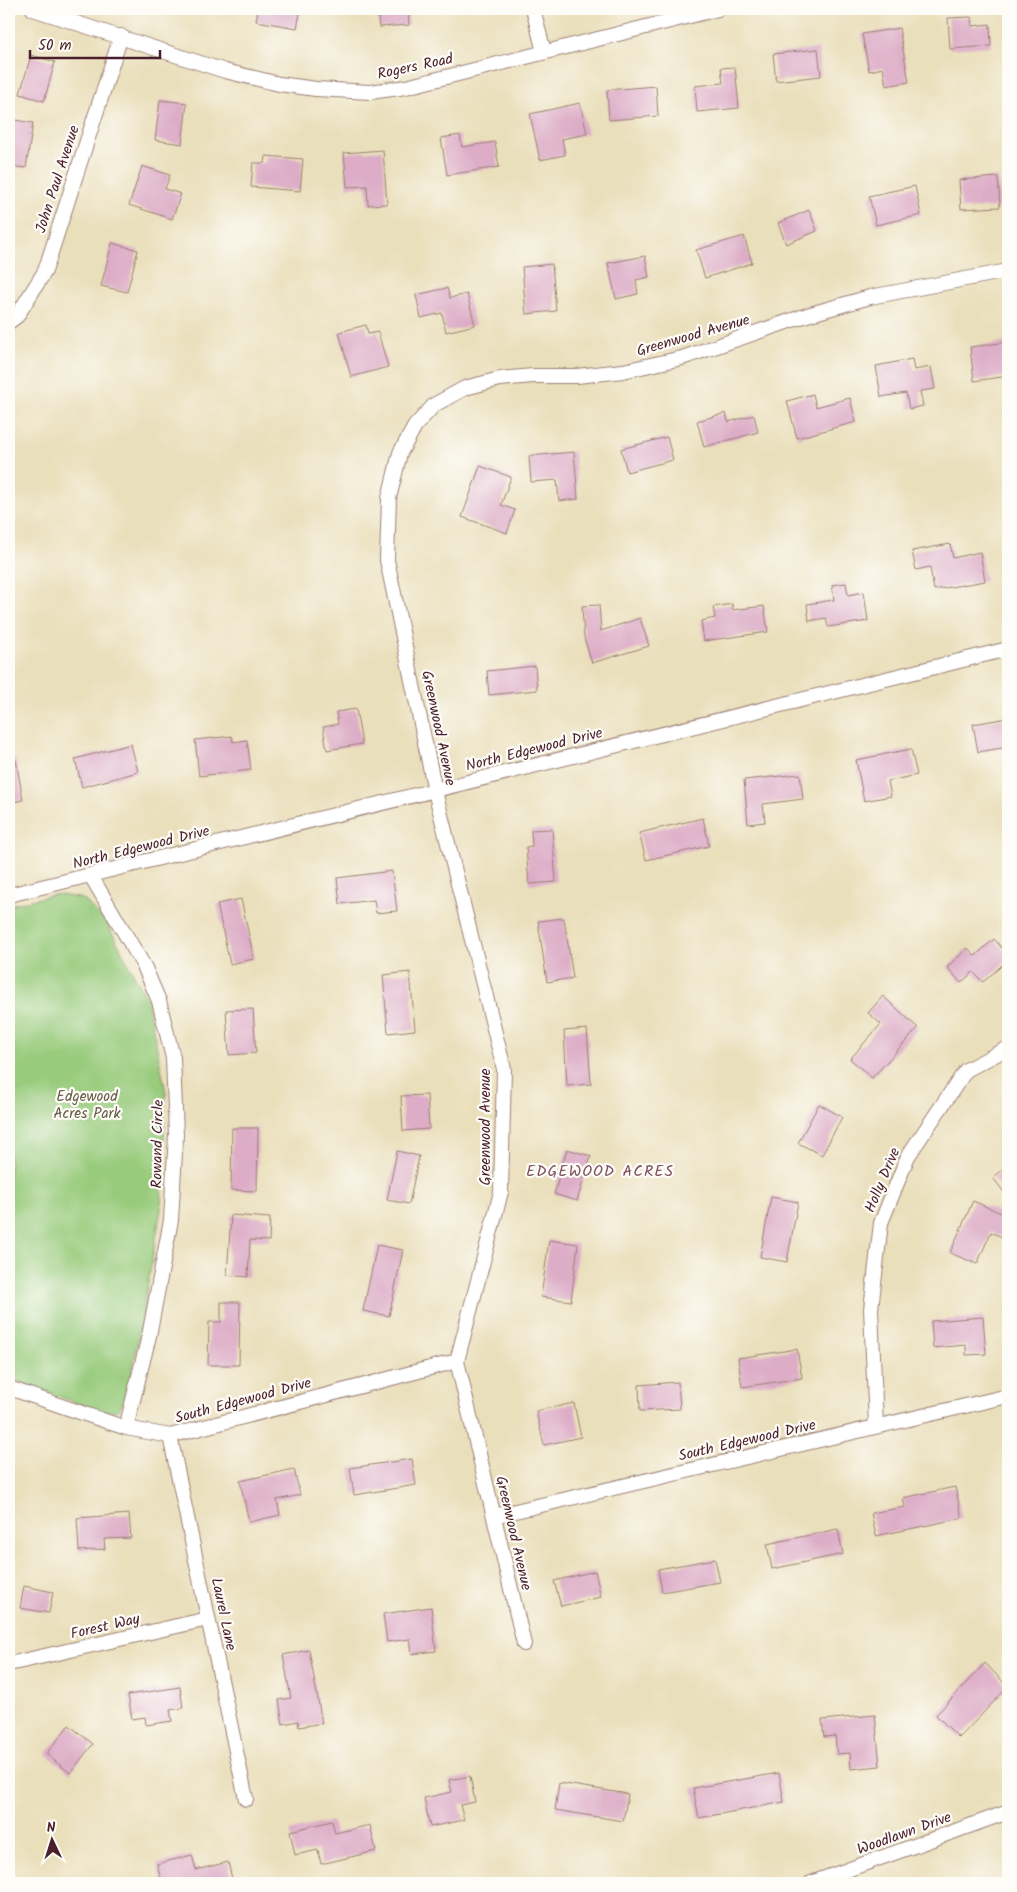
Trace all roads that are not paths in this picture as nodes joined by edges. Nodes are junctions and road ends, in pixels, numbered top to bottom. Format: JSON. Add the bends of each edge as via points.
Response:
{"nodes":[{"id":1,"x":33,"y":9,"type":"edge"},
{"id":2,"x":533,"y":9,"type":"edge"},
{"id":3,"x":718,"y":9,"type":"edge"},
{"id":4,"x":121,"y":36,"type":"junction"},
{"id":5,"x":544,"y":52,"type":"junction"},
{"id":6,"x":1008,"y":271,"type":"edge"},
{"id":7,"x":9,"y":322,"type":"edge"},
{"id":8,"x":1008,"y":650,"type":"edge"},
{"id":9,"x":435,"y":790,"type":"junction"},
{"id":10,"x":91,"y":876,"type":"junction"},
{"id":11,"x":9,"y":895,"type":"edge"},
{"id":12,"x":1008,"y":1048,"type":"edge"},
{"id":13,"x":457,"y":1361,"type":"junction"},
{"id":14,"x":9,"y":1388,"type":"edge"},
{"id":15,"x":1008,"y":1396,"type":"edge"},
{"id":16,"x":876,"y":1426,"type":"junction"},
{"id":17,"x":126,"y":1428,"type":"junction"},
{"id":18,"x":170,"y":1436,"type":"junction"},
{"id":19,"x":494,"y":1516,"type":"junction"},
{"id":20,"x":208,"y":1619,"type":"junction"},
{"id":21,"x":524,"y":1644,"type":"dead end"},
{"id":22,"x":9,"y":1664,"type":"edge"},
{"id":23,"x":246,"y":1799,"type":"dead end"},
{"id":24,"x":1008,"y":1812,"type":"edge"},
{"id":25,"x":811,"y":1883,"type":"edge"}],
"edges":[{"from":1,"to":4,"type":"street","name":"Rogers Road"},
{"from":2,"to":5,"type":"street"},
{"from":3,"to":5,"type":"street","name":"Rogers Road"},
{"from":4,"to":5,"type":"street","name":"Rogers Road","via":[[225,71],[279,84],[370,92],[406,87]]},
{"from":4,"to":7,"type":"street","name":"John Paul Avenue","via":[[45,271],[17,316]]},
{"from":6,"to":9,"type":"street","name":"Greenwood Avenue","via":[[870,297],[674,360],[623,371],[500,379],[466,388],[434,404],[415,426],[400,453],[389,498],[387,560]]},
{"from":8,"to":9,"type":"street","name":"North Edgewood Drive"},
{"from":9,"to":10,"type":"street","name":"North Edgewood Drive"},
{"from":9,"to":13,"type":"street","name":"Greenwood Avenue","via":[[504,1069],[501,1192]]},
{"from":10,"to":11,"type":"street","name":"North Edgewood Drive"},
{"from":10,"to":17,"type":"street","name":"Rowand Circle","via":[[144,966],[159,1000],[173,1058],[176,1135],[171,1220],[149,1336]]},
{"from":12,"to":16,"type":"street","name":"Holly Drive","via":[[966,1070],[908,1156],[881,1223],[871,1309]]},
{"from":13,"to":18,"type":"street","name":"South Edgewood Drive"},
{"from":13,"to":19,"type":"street","name":"Greenwood Avenue"},
{"from":14,"to":17,"type":"street","name":"South Edgewood Drive"},
{"from":15,"to":16,"type":"street","name":"South Edgewood Drive"},
{"from":16,"to":19,"type":"street","name":"South Edgewood Drive"},
{"from":17,"to":18,"type":"street","name":"South Edgewood Drive"},
{"from":18,"to":20,"type":"street","name":"Laurel Lane"},
{"from":19,"to":21,"type":"street","name":"Greenwood Avenue"},
{"from":20,"to":22,"type":"street","name":"Forest Way"},
{"from":20,"to":23,"type":"street","name":"Laurel Lane"},
{"from":24,"to":25,"type":"street","name":"Woodlawn Drive"}]}
